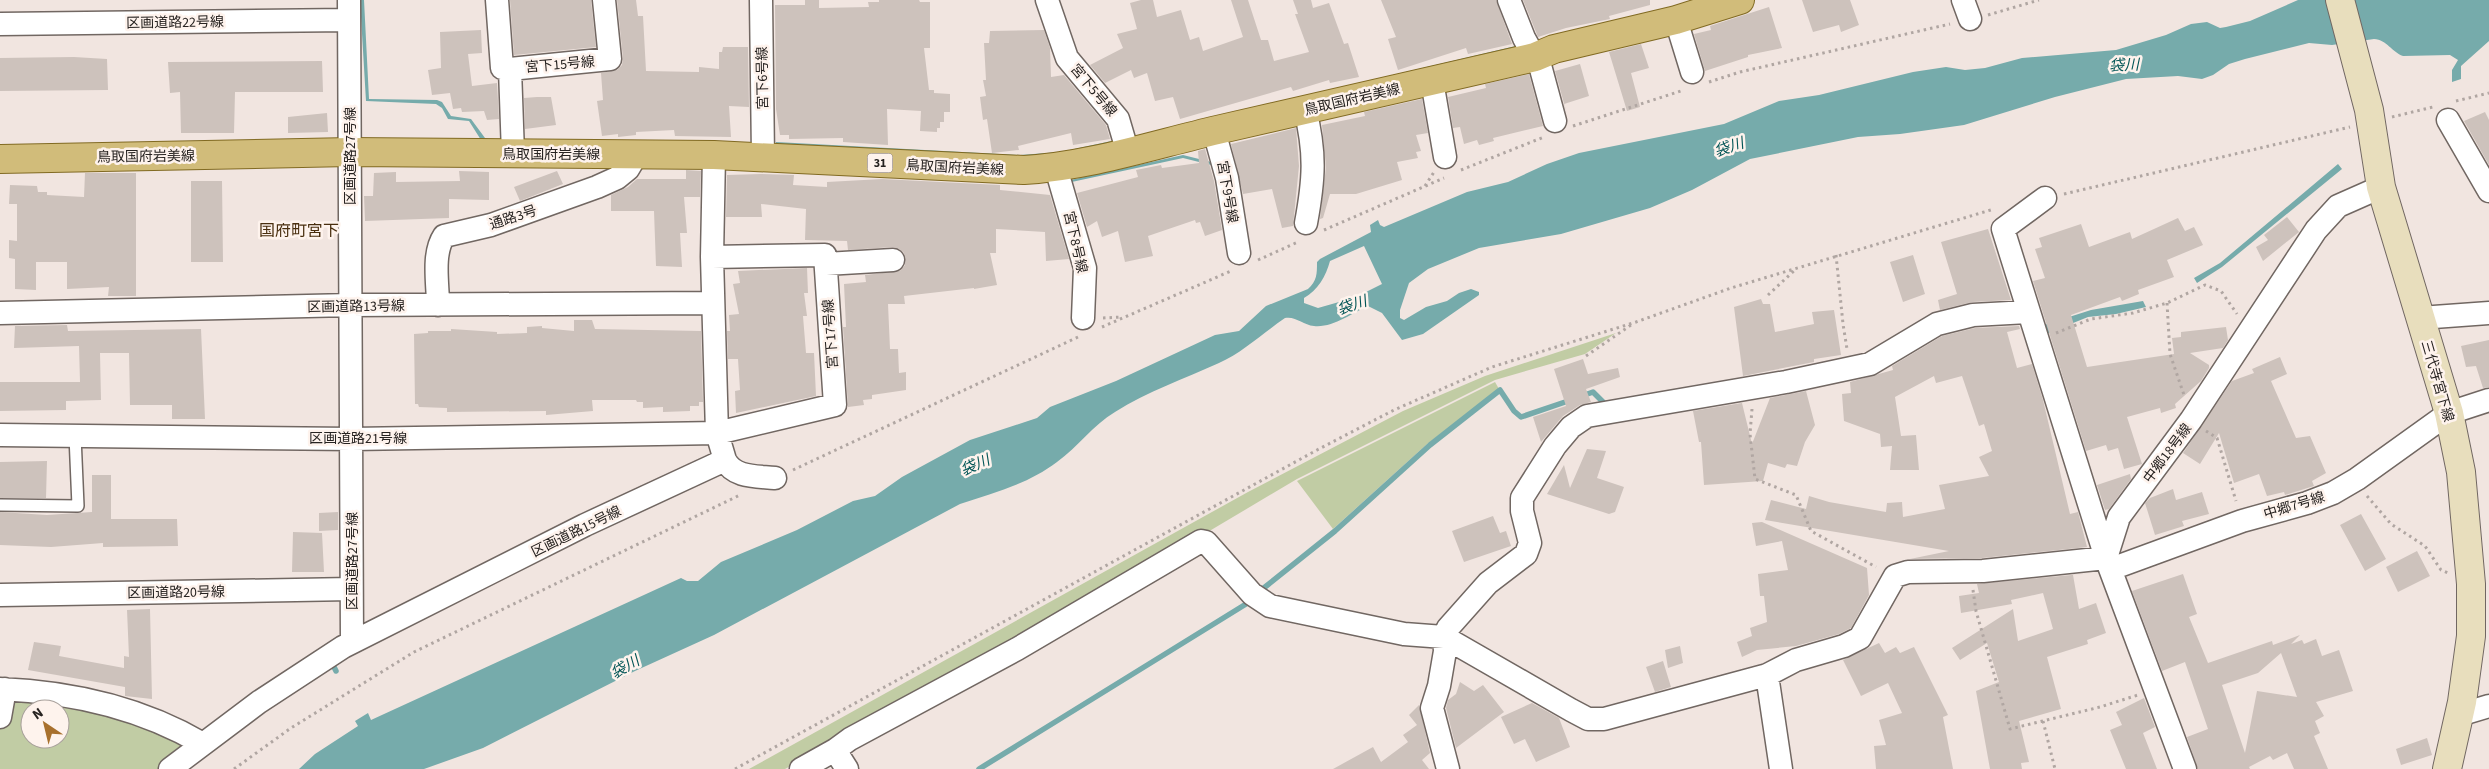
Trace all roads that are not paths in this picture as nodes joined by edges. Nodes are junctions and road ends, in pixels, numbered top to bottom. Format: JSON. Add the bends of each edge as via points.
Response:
{"nodes":[{"id":1,"x":497,"y":0,"type":"edge"},
{"id":2,"x":604,"y":0,"type":"edge"},
{"id":3,"x":761,"y":0,"type":"edge"},
{"id":4,"x":1047,"y":0,"type":"edge"},
{"id":5,"x":1509,"y":0,"type":"edge"},
{"id":6,"x":1740,"y":0,"type":"edge"},
{"id":7,"x":2340,"y":0,"type":"edge"},
{"id":8,"x":349,"y":10,"type":"edge"},
{"id":9,"x":1676,"y":20,"type":"junction"},
{"id":10,"x":0,"y":24,"type":"edge"},
{"id":11,"x":1536,"y":57,"type":"junction"},
{"id":12,"x":510,"y":68,"type":"junction"},
{"id":13,"x":1432,"y":81,"type":"junction"},
{"id":14,"x":1695,"y":81,"type":"road end"},
{"id":15,"x":1305,"y":110,"type":"junction"},
{"id":16,"x":2448,"y":120,"type":"dead end"},
{"id":17,"x":1556,"y":129,"type":"road end"},
{"id":18,"x":1214,"y":131,"type":"junction"},
{"id":19,"x":350,"y":152,"type":"junction"},
{"id":20,"x":1128,"y":153,"type":"junction"},
{"id":21,"x":514,"y":154,"type":"junction"},
{"id":22,"x":637,"y":154,"type":"junction"},
{"id":23,"x":714,"y":155,"type":"junction"},
{"id":24,"x":763,"y":157,"type":"junction"},
{"id":25,"x":0,"y":159,"type":"edge"},
{"id":26,"x":1056,"y":168,"type":"junction"},
{"id":27,"x":1451,"y":168,"type":"road end"},
{"id":28,"x":2381,"y":187,"type":"junction"},
{"id":29,"x":2489,"y":191,"type":"edge"},
{"id":30,"x":2045,"y":198,"type":"road end"},
{"id":31,"x":1310,"y":232,"type":"road end"},
{"id":32,"x":712,"y":257,"type":"junction"},
{"id":33,"x":893,"y":260,"type":"dead end"},
{"id":34,"x":1240,"y":262,"type":"road end"},
{"id":35,"x":826,"y":264,"type":"junction"},
{"id":36,"x":713,"y":304,"type":"junction"},
{"id":37,"x":438,"y":305,"type":"junction"},
{"id":38,"x":350,"y":306,"type":"junction"},
{"id":39,"x":2028,"y":312,"type":"junction"},
{"id":40,"x":0,"y":313,"type":"edge"},
{"id":41,"x":2489,"y":313,"type":"edge"},
{"id":42,"x":2420,"y":318,"type":"junction"},
{"id":43,"x":1089,"y":327,"type":"road end"},
{"id":44,"x":2489,"y":400,"type":"edge"},
{"id":45,"x":2449,"y":413,"type":"junction"},
{"id":46,"x":717,"y":433,"type":"junction"},
{"id":47,"x":0,"y":435,"type":"edge"},
{"id":48,"x":76,"y":436,"type":"junction"},
{"id":49,"x":352,"y":439,"type":"junction"},
{"id":50,"x":725,"y":460,"type":"junction"},
{"id":51,"x":775,"y":478,"type":"road end"},
{"id":52,"x":0,"y":505,"type":"edge"},
{"id":53,"x":2108,"y":563,"type":"junction"},
{"id":54,"x":351,"y":589,"type":"junction"},
{"id":55,"x":0,"y":594,"type":"edge"},
{"id":56,"x":1444,"y":638,"type":"junction"},
{"id":57,"x":352,"y":642,"type":"junction"},
{"id":58,"x":1767,"y":675,"type":"junction"},
{"id":59,"x":2,"y":689,"type":"edge"},
{"id":60,"x":2489,"y":706,"type":"edge"},
{"id":61,"x":2459,"y":714,"type":"junction"},
{"id":62,"x":0,"y":717,"type":"edge"},
{"id":63,"x":203,"y":744,"type":"junction"},
{"id":64,"x":835,"y":750,"type":"junction"},
{"id":65,"x":170,"y":769,"type":"edge"},
{"id":66,"x":801,"y":769,"type":"edge"},
{"id":67,"x":847,"y":769,"type":"edge"},
{"id":68,"x":1448,"y":769,"type":"edge"},
{"id":69,"x":1781,"y":769,"type":"edge"},
{"id":70,"x":2185,"y":769,"type":"edge"},
{"id":71,"x":2447,"y":769,"type":"edge"}],
"edges":[{"from":1,"to":12,"type":"street","name":"宮下15号線","via":[[502,68]]},
{"from":2,"to":12,"type":"street","name":"宮下15号線","via":[[610,60]]},
{"from":3,"to":24,"type":"street","name":"宮下6号線"},
{"from":4,"to":20,"type":"street","name":"宮下5号線","via":[[1067,58],[1118,119]]},
{"from":5,"to":11,"type":"street","via":[[1524,38]]},
{"from":6,"to":9,"type":"main road","name":"鳥取国府岩美線","number":"31"},
{"from":7,"to":28,"type":"main road","name":"三代寺宮下線","via":[[2370,116]]},
{"from":8,"to":10,"type":"street","name":"区画道路22号線"},
{"from":8,"to":19,"type":"street","name":"区画道路27号線"},
{"from":9,"to":11,"type":"main road","name":"鳥取国府岩美線","number":"31","via":[[1554,49]]},
{"from":9,"to":14,"type":"street"},
{"from":11,"to":13,"type":"main road","name":"鳥取国府岩美線","number":"31"},
{"from":11,"to":17,"type":"street"},
{"from":12,"to":21,"type":"street","name":"宮下15号線"},
{"from":13,"to":15,"type":"main road","name":"鳥取国府岩美線","number":"31"},
{"from":13,"to":27,"type":"street"},
{"from":15,"to":18,"type":"main road","name":"鳥取国府岩美線","number":"31"},
{"from":15,"to":31,"type":"street","via":[[1314,168]]},
{"from":16,"to":29,"type":"street"},
{"from":18,"to":20,"type":"main road","name":"鳥取国府岩美線","number":"31"},
{"from":18,"to":34,"type":"street","name":"宮下9号線","via":[[1227,178]]},
{"from":19,"to":21,"type":"main road","name":"鳥取国府岩美線","number":"31"},
{"from":19,"to":25,"type":"main road","name":"鳥取国府岩美線","number":"31"},
{"from":19,"to":38,"type":"street","name":"区画道路27号線"},
{"from":20,"to":26,"type":"main road","name":"鳥取国府岩美線","number":"31"},
{"from":21,"to":22,"type":"main road","name":"鳥取国府岩美線","number":"31"},
{"from":22,"to":23,"type":"main road","name":"鳥取国府岩美線","number":"31"},
{"from":22,"to":37,"type":"street","name":"通路3号","via":[[628,169],[597,187],[491,225],[444,236],[437,252]]},
{"from":23,"to":24,"type":"main road","name":"鳥取国府岩美線","number":"31"},
{"from":23,"to":32,"type":"street"},
{"from":24,"to":26,"type":"main road","name":"鳥取国府岩美線","number":"31","via":[[1024,170]]},
{"from":26,"to":43,"type":"street","name":"宮下8号線","via":[[1085,268]]},
{"from":28,"to":42,"type":"main road","name":"三代寺宮下線"},
{"from":28,"to":53,"type":"street","name":"中郷18号線","via":[[2338,206],[2326,217],[2193,418],[2119,517]]},
{"from":30,"to":39,"type":"street","via":[[2003,228]]},
{"from":32,"to":35,"type":"street","via":[[825,255]]},
{"from":32,"to":36,"type":"street"},
{"from":33,"to":35,"type":"street"},
{"from":35,"to":46,"type":"street","name":"宮下17号線","via":[[835,405]]},
{"from":36,"to":37,"type":"street","name":"区画道路13号線"},
{"from":36,"to":46,"type":"street"},
{"from":37,"to":38,"type":"street","name":"区画道路13号線"},
{"from":38,"to":40,"type":"street","name":"区画道路13号線"},
{"from":38,"to":49,"type":"street","name":"区画道路27号線"},
{"from":39,"to":53,"type":"street"},
{"from":39,"to":56,"type":"street","via":[[1973,315],[1937,324],[1870,364],[1586,416],[1571,427],[1555,446],[1522,498],[1530,543],[1526,554],[1488,583],[1448,628]]},
{"from":41,"to":42,"type":"street"},
{"from":42,"to":45,"type":"main road","name":"三代寺宮下線"},
{"from":44,"to":45,"type":"street","name":"中郷7号線"},
{"from":45,"to":53,"type":"street","name":"中郷7号線","via":[[2333,493]]},
{"from":45,"to":61,"type":"main road","name":"三代寺宮下線","via":[[2461,472],[2471,584],[2471,636]]},
{"from":46,"to":49,"type":"street","name":"区画道路21号線"},
{"from":46,"to":50,"type":"street"},
{"from":47,"to":48,"type":"street","name":"区画道路21号線"},
{"from":48,"to":49,"type":"street","name":"区画道路21号線"},
{"from":48,"to":52,"type":"lane","via":[[78,506]]},
{"from":49,"to":54,"type":"street","name":"区画道路27号線"},
{"from":50,"to":51,"type":"street","via":[[730,469],[742,475]]},
{"from":50,"to":57,"type":"street","name":"区画道路15号線","via":[[585,525]]},
{"from":53,"to":58,"type":"street","name":"中郷7号線","via":[[1908,572],[1894,577],[1860,638],[1796,660]]},
{"from":53,"to":70,"type":"street"},
{"from":54,"to":55,"type":"street","name":"区画道路20号線"},
{"from":54,"to":57,"type":"street","name":"区画道路27号線"},
{"from":56,"to":58,"type":"street","via":[[1588,719],[1604,719]]},
{"from":56,"to":64,"type":"street","via":[[1404,634],[1270,606],[1252,594],[1206,542],[1201,541],[1017,649],[850,738]]},
{"from":56,"to":68,"type":"street","via":[[1446,651],[1432,708]]},
{"from":57,"to":63,"type":"street","name":"区画道路15号線","via":[[259,702]]},
{"from":58,"to":69,"type":"street"},
{"from":59,"to":62,"type":"street"},
{"from":59,"to":63,"type":"street","via":[[43,691],[109,703],[172,726]]},
{"from":60,"to":61,"type":"street"},
{"from":61,"to":71,"type":"main road","name":"三代寺宮下線"},
{"from":63,"to":65,"type":"street","name":"区画道路15号線"},
{"from":64,"to":66,"type":"street"},
{"from":64,"to":67,"type":"street"}]}
